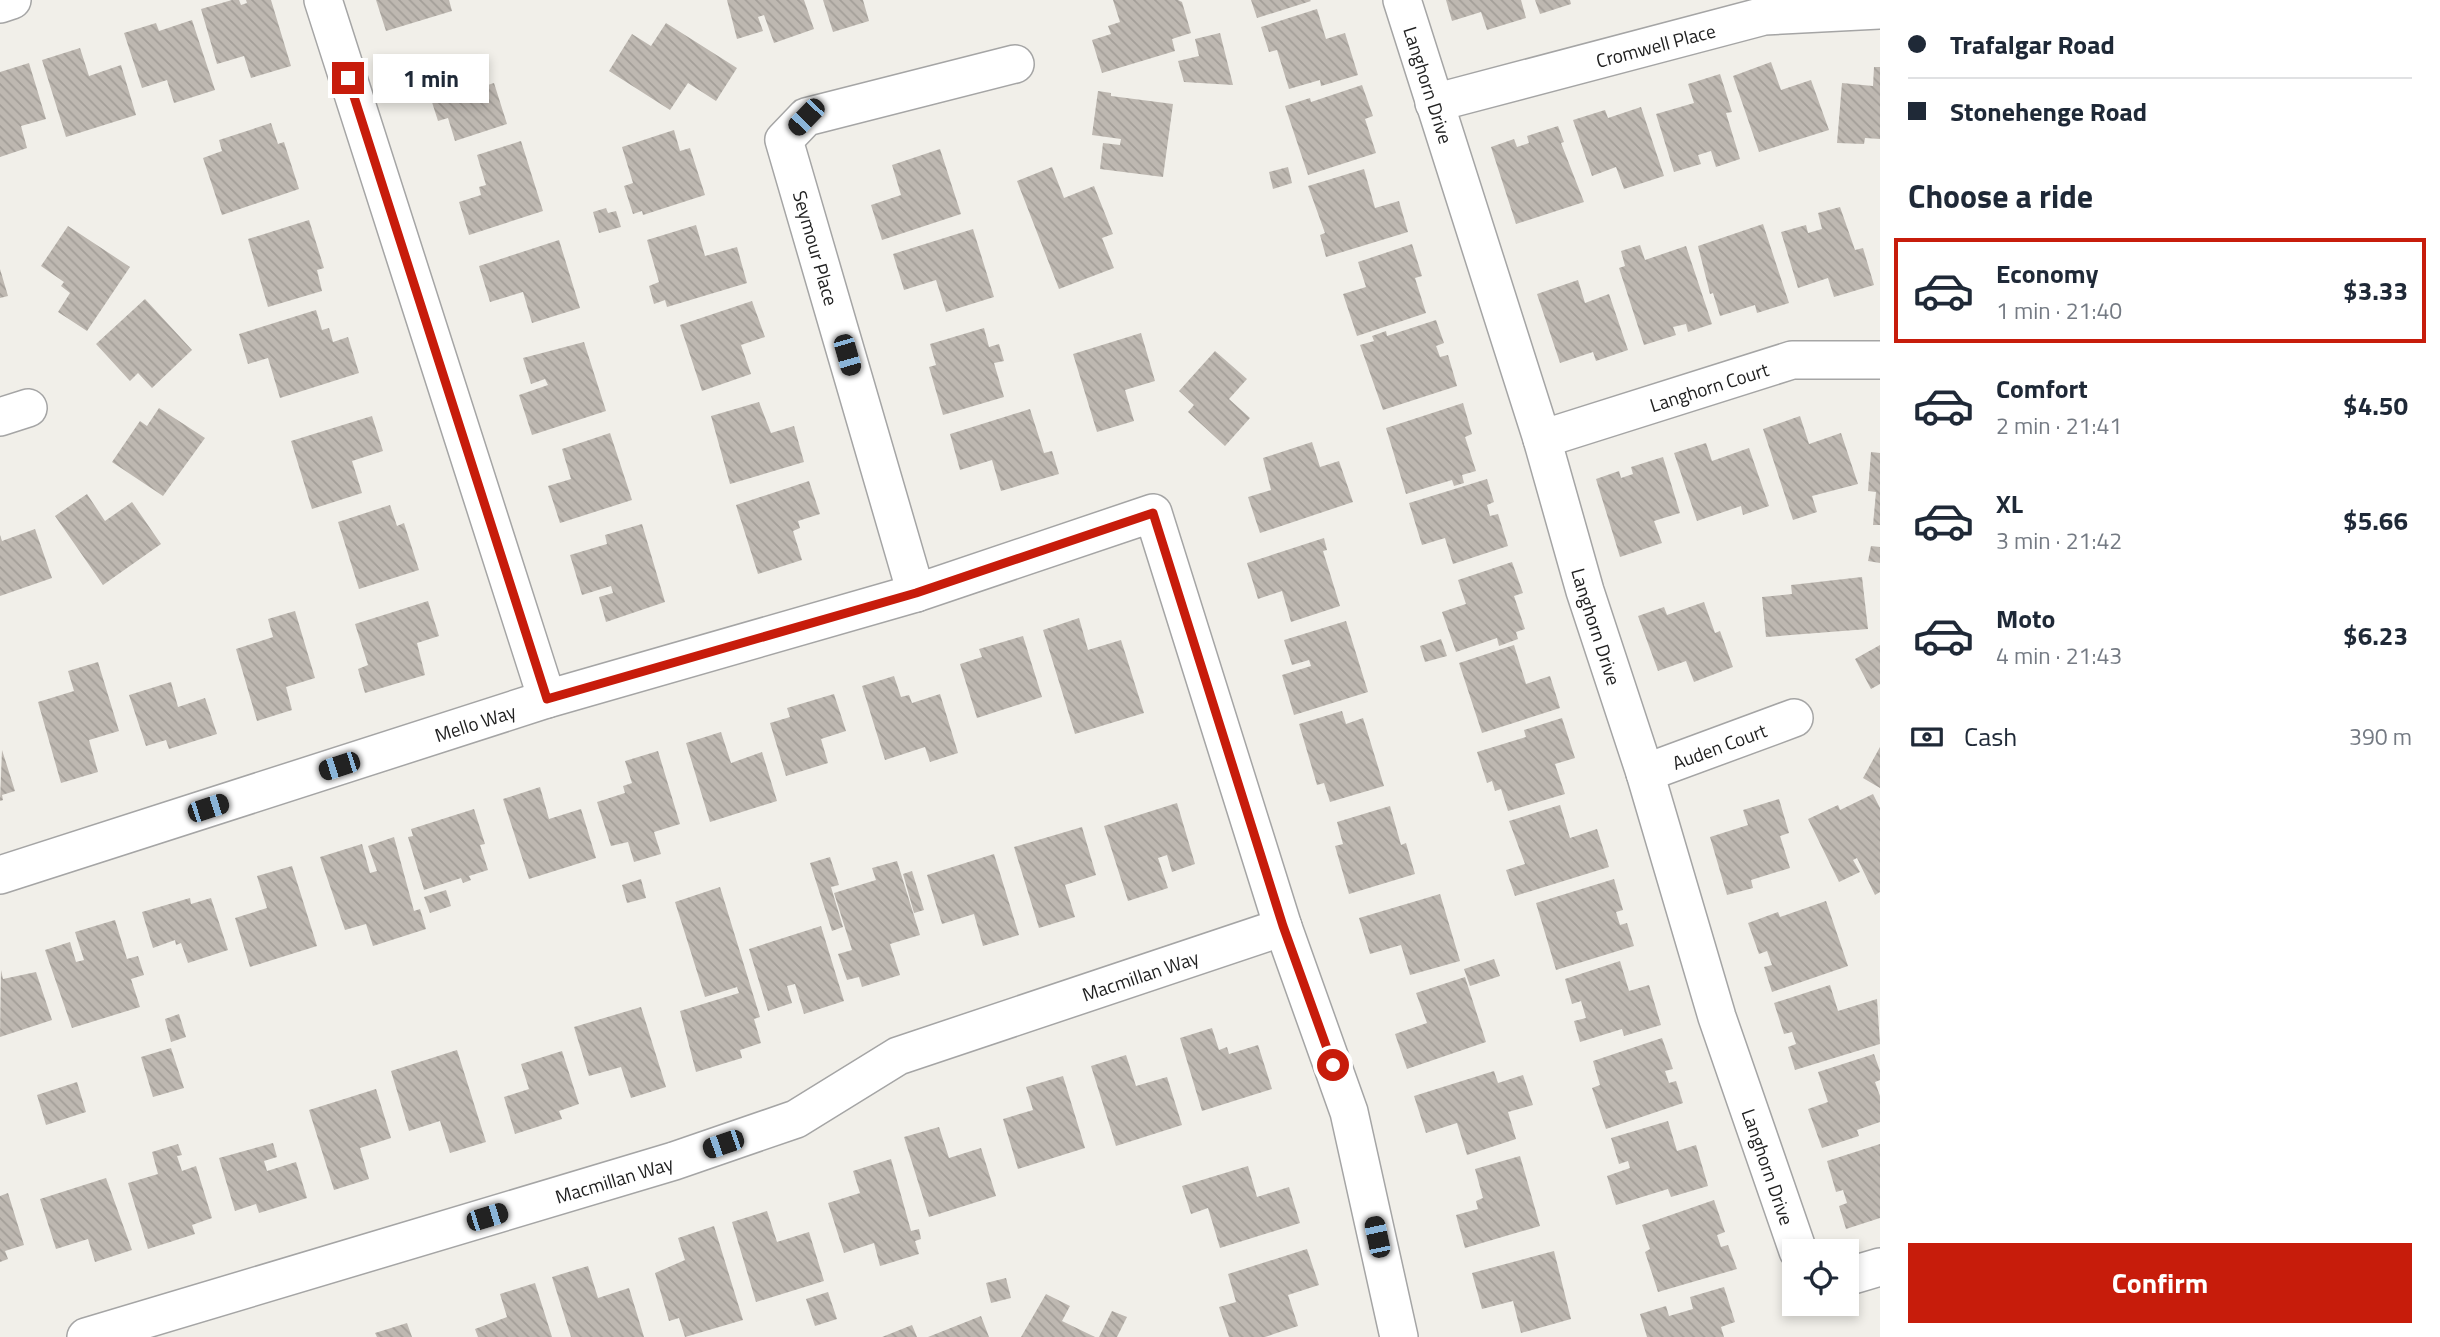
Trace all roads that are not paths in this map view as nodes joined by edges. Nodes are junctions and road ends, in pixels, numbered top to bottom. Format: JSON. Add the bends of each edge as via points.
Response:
{"nodes":[{"id":1,"x":12,"y":0,"type":"edge"},
{"id":2,"x":323,"y":0,"type":"edge"},
{"id":3,"x":1402,"y":0,"type":"edge"},
{"id":4,"x":0,"y":4,"type":"edge"},
{"id":5,"x":1880,"y":10,"type":"edge"},
{"id":6,"x":1015,"y":64,"type":"dead end"},
{"id":7,"x":1434,"y":103,"type":"junction"},
{"id":8,"x":1880,"y":360,"type":"edge"},
{"id":9,"x":1542,"y":439,"type":"junction"},
{"id":10,"x":916,"y":593,"type":"junction"},
{"id":11,"x":547,"y":699,"type":"junction"},
{"id":12,"x":1794,"y":718,"type":"dead end"},
{"id":13,"x":1645,"y":773,"type":"junction"},
{"id":14,"x":0,"y":875,"type":"edge"},
{"id":15,"x":1283,"y":926,"type":"junction"},
{"id":16,"x":1794,"y":1239,"type":"edge"},
{"id":17,"x":1880,"y":1267,"type":"edge"},
{"id":18,"x":1859,"y":1273,"type":"edge"},
{"id":19,"x":86,"y":1337,"type":"edge"},
{"id":20,"x":1399,"y":1337,"type":"edge"}],
"edges":[{"from":1,"to":4,"type":"street"},
{"from":2,"to":11,"type":"street"},
{"from":3,"to":7,"type":"street","name":"Langhorn Drive"},
{"from":5,"to":7,"type":"street","name":"Cromwell Place","via":[[1764,16]]},
{"from":6,"to":10,"type":"street","name":"Seymour Place","via":[[806,117],[784,140]]},
{"from":7,"to":9,"type":"street","name":"Langhorn Drive"},
{"from":8,"to":9,"type":"street","name":"Langhorn Court","via":[[1791,360]]},
{"from":9,"to":13,"type":"street","name":"Langhorn Drive","via":[[1585,591]]},
{"from":10,"to":11,"type":"street","name":"Mello Way"},
{"from":10,"to":15,"type":"street","name":"Mello Way","via":[[1153,513]]},
{"from":11,"to":14,"type":"street","name":"Mello Way"},
{"from":12,"to":13,"type":"street","name":"Auden Court"},
{"from":13,"to":16,"type":"street","name":"Langhorn Drive","via":[[1717,1017]]},
{"from":15,"to":19,"type":"street","name":"Macmillan Way","via":[[898,1056],[796,1119],[686,1157]]},
{"from":15,"to":20,"type":"street","via":[[1349,1112]]},
{"from":17,"to":18,"type":"street"}]}
